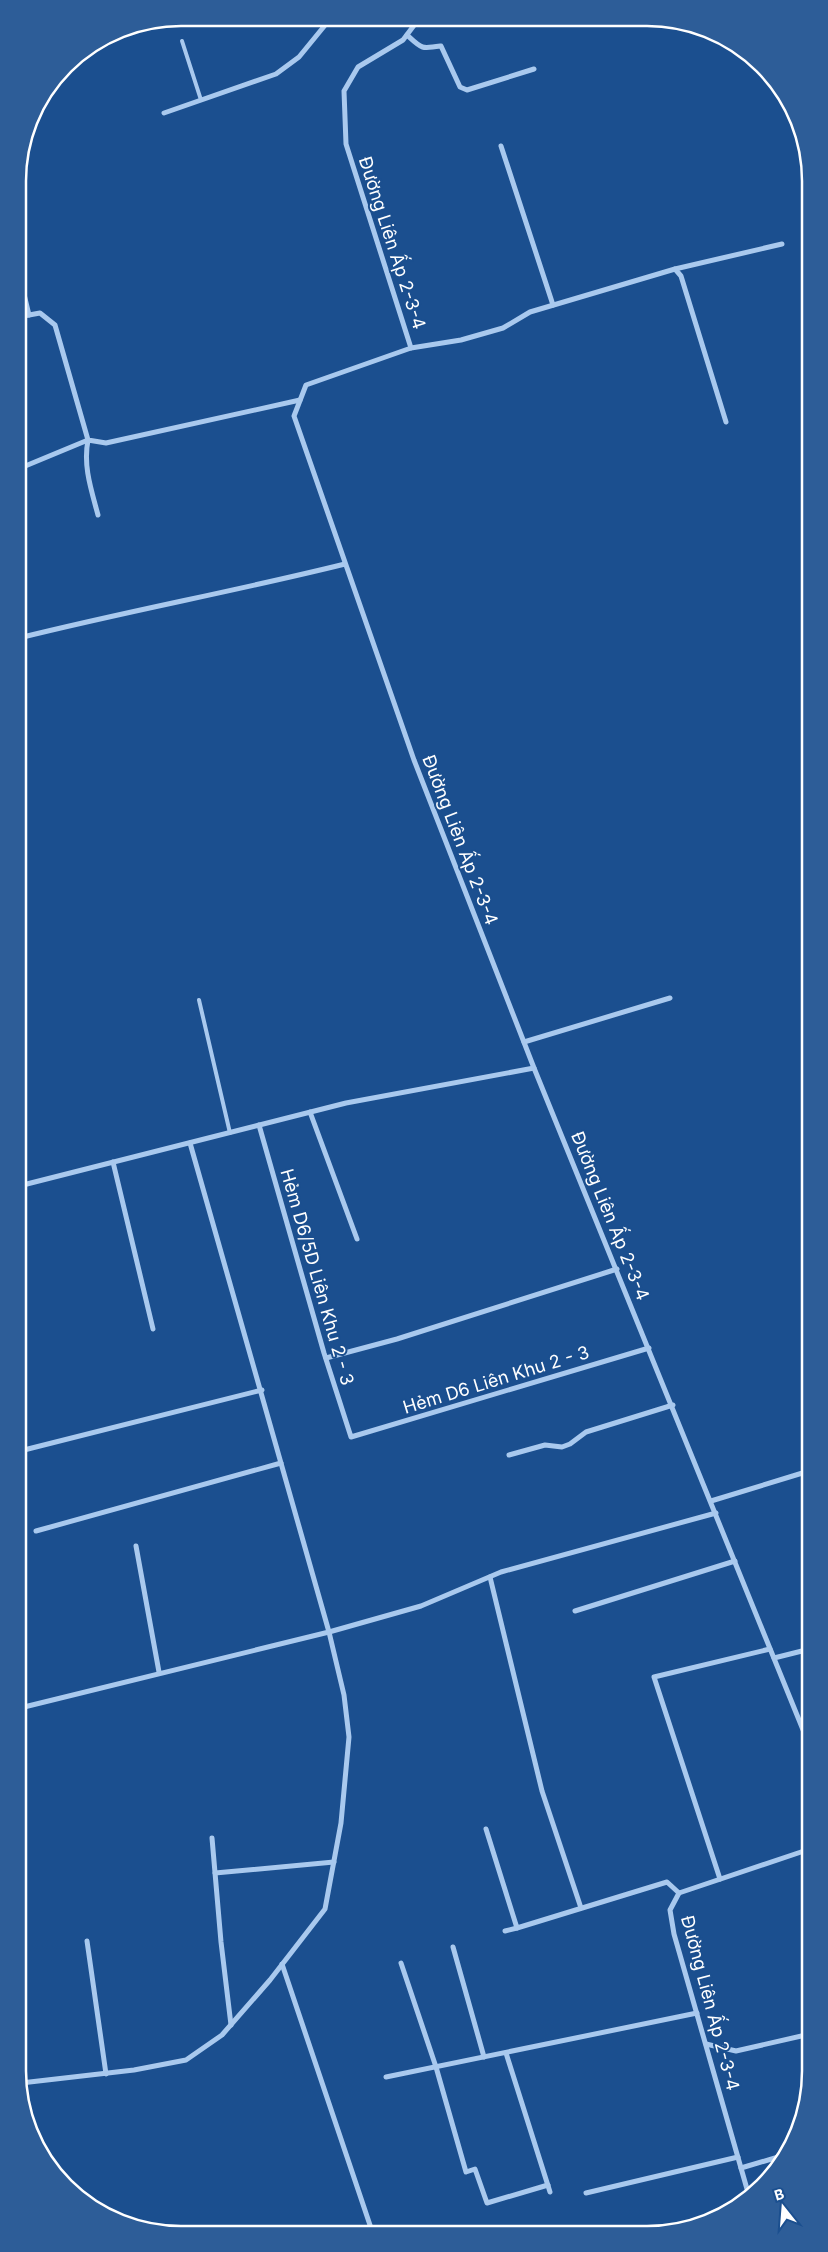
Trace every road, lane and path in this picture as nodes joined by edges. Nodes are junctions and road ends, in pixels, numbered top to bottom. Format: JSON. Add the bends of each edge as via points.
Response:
{"nodes":[{"id":1,"x":324,"y":26,"type":"edge"},
{"id":2,"x":414,"y":26,"type":"edge"},
{"id":3,"x":407,"y":35,"type":"junction"},
{"id":4,"x":182,"y":41,"type":"dead end"},
{"id":5,"x":534,"y":69,"type":"dead end"},
{"id":6,"x":201,"y":100,"type":"junction"},
{"id":7,"x":164,"y":113,"type":"dead end"},
{"id":8,"x":501,"y":146,"type":"dead end"},
{"id":9,"x":782,"y":244,"type":"dead end"},
{"id":10,"x":674,"y":268,"type":"junction"},
{"id":11,"x":553,"y":304,"type":"junction"},
{"id":12,"x":27,"y":306,"type":"edge"},
{"id":13,"x":29,"y":315,"type":"joint"},
{"id":14,"x":411,"y":348,"type":"junction"},
{"id":15,"x":300,"y":400,"type":"junction"},
{"id":16,"x":726,"y":422,"type":"dead end"},
{"id":17,"x":88,"y":440,"type":"junction"},
{"id":18,"x":27,"y":465,"type":"edge"},
{"id":19,"x":98,"y":515,"type":"dead end"},
{"id":20,"x":344,"y":564,"type":"junction"},
{"id":21,"x":27,"y":636,"type":"edge"},
{"id":22,"x":670,"y":998,"type":"dead end"},
{"id":23,"x":199,"y":1000,"type":"dead end"},
{"id":24,"x":524,"y":1042,"type":"junction"},
{"id":25,"x":534,"y":1068,"type":"junction"},
{"id":26,"x":310,"y":1112,"type":"junction"},
{"id":27,"x":259,"y":1125,"type":"junction"},
{"id":28,"x":230,"y":1133,"type":"junction"},
{"id":29,"x":190,"y":1143,"type":"junction"},
{"id":30,"x":113,"y":1162,"type":"junction"},
{"id":31,"x":26,"y":1184,"type":"edge"},
{"id":32,"x":356,"y":1240,"type":"dead end"},
{"id":33,"x":617,"y":1269,"type":"junction"},
{"id":34,"x":153,"y":1328,"type":"dead end"},
{"id":35,"x":649,"y":1348,"type":"junction"},
{"id":36,"x":326,"y":1358,"type":"junction"},
{"id":37,"x":262,"y":1390,"type":"junction"},
{"id":38,"x":672,"y":1406,"type":"junction"},
{"id":39,"x":351,"y":1437,"type":"joint"},
{"id":40,"x":26,"y":1449,"type":"edge"},
{"id":41,"x":509,"y":1455,"type":"dead end"},
{"id":42,"x":281,"y":1463,"type":"junction"},
{"id":43,"x":801,"y":1473,"type":"edge"},
{"id":44,"x":711,"y":1501,"type":"junction"},
{"id":45,"x":716,"y":1514,"type":"junction"},
{"id":46,"x":36,"y":1531,"type":"dead end"},
{"id":47,"x":136,"y":1546,"type":"dead end"},
{"id":48,"x":735,"y":1561,"type":"junction"},
{"id":49,"x":490,"y":1577,"type":"junction"},
{"id":50,"x":575,"y":1611,"type":"dead end"},
{"id":51,"x":330,"y":1632,"type":"junction"},
{"id":52,"x":770,"y":1649,"type":"junction"},
{"id":53,"x":801,"y":1651,"type":"edge"},
{"id":54,"x":774,"y":1658,"type":"junction"},
{"id":55,"x":159,"y":1672,"type":"junction"},
{"id":56,"x":26,"y":1706,"type":"edge"},
{"id":57,"x":801,"y":1725,"type":"edge"},
{"id":58,"x":486,"y":1829,"type":"dead end"},
{"id":59,"x":212,"y":1838,"type":"dead end"},
{"id":60,"x":801,"y":1852,"type":"edge"},
{"id":61,"x":334,"y":1862,"type":"junction"},
{"id":62,"x":215,"y":1873,"type":"junction"},
{"id":63,"x":720,"y":1879,"type":"junction"},
{"id":64,"x":679,"y":1893,"type":"junction"},
{"id":65,"x":582,"y":1908,"type":"junction"},
{"id":66,"x":517,"y":1928,"type":"junction"},
{"id":67,"x":504,"y":1931,"type":"dead end"},
{"id":68,"x":86,"y":1941,"type":"dead end"},
{"id":69,"x":452,"y":1947,"type":"dead end"},
{"id":70,"x":401,"y":1963,"type":"dead end"},
{"id":71,"x":282,"y":1964,"type":"junction"},
{"id":72,"x":697,"y":2013,"type":"junction"},
{"id":73,"x":231,"y":2025,"type":"junction"},
{"id":74,"x":801,"y":2036,"type":"edge"},
{"id":75,"x":706,"y":2044,"type":"junction"},
{"id":76,"x":506,"y":2052,"type":"junction"},
{"id":77,"x":484,"y":2057,"type":"junction"},
{"id":78,"x":436,"y":2067,"type":"junction"},
{"id":79,"x":106,"y":2074,"type":"junction"},
{"id":80,"x":386,"y":2077,"type":"dead end"},
{"id":81,"x":27,"y":2083,"type":"edge"},
{"id":82,"x":738,"y":2157,"type":"junction"},
{"id":83,"x":776,"y":2157,"type":"edge"},
{"id":84,"x":741,"y":2168,"type":"junction"},
{"id":85,"x":548,"y":2185,"type":"junction"},
{"id":86,"x":747,"y":2189,"type":"edge"},
{"id":87,"x":550,"y":2192,"type":"dead end"},
{"id":88,"x":586,"y":2193,"type":"dead end"},
{"id":89,"x":370,"y":2226,"type":"edge"}],
"edges":[{"from":1,"to":6,"type":"street","via":[[299,57],[276,74]]},
{"from":2,"to":3,"type":"street"},
{"from":3,"to":5,"type":"street","via":[[426,49],[441,46],[460,87],[467,90]]},
{"from":3,"to":14,"type":"street","name":"Đường Liên Ấp 2-3-4","via":[[358,67],[344,91],[346,144]]},
{"from":4,"to":6,"type":"lane"},
{"from":6,"to":7,"type":"street"},
{"from":8,"to":11,"type":"street"},
{"from":9,"to":10,"type":"street"},
{"from":10,"to":11,"type":"street"},
{"from":10,"to":16,"type":"street","via":[[681,276]]},
{"from":11,"to":14,"type":"street","via":[[530,312],[503,328],[461,340]]},
{"from":12,"to":13,"type":"street"},
{"from":13,"to":17,"type":"street","via":[[40,313],[55,325]]},
{"from":14,"to":15,"type":"street","name":"Đường Liên Ấp 2-3-4","via":[[306,385]]},
{"from":15,"to":17,"type":"street","via":[[106,444]]},
{"from":15,"to":20,"type":"street","name":"Đường Liên Ấp 2-3-4","via":[[294,416]]},
{"from":17,"to":18,"type":"street"},
{"from":17,"to":19,"type":"street","via":[[86,472]]},
{"from":20,"to":21,"type":"street"},
{"from":20,"to":24,"type":"street","name":"Đường Liên Ấp 2-3-4","via":[[414,760]]},
{"from":22,"to":24,"type":"street"},
{"from":23,"to":28,"type":"lane"},
{"from":24,"to":25,"type":"street","name":"Đường Liên Ấp 2-3-4"},
{"from":25,"to":26,"type":"street"},
{"from":25,"to":33,"type":"street","name":"Đường Liên Ấp 2-3-4"},
{"from":26,"to":27,"type":"street"},
{"from":26,"to":32,"type":"street"},
{"from":27,"to":28,"type":"street"},
{"from":27,"to":36,"type":"street","name":"Hẻm D6/5D Liên Khu 2 - 3"},
{"from":28,"to":29,"type":"street"},
{"from":29,"to":30,"type":"street"},
{"from":29,"to":37,"type":"street"},
{"from":30,"to":31,"type":"street"},
{"from":30,"to":34,"type":"street"},
{"from":33,"to":35,"type":"street","name":"Đường Liên Ấp 2-3-4"},
{"from":33,"to":36,"type":"street","via":[[398,1339]]},
{"from":35,"to":38,"type":"street","name":"Đường Liên Ấp 2-3-4"},
{"from":35,"to":39,"type":"street","name":"Hẻm D6 Liên Khu 2 - 3"},
{"from":36,"to":39,"type":"street","name":"Hẻm D6/5D Liên Khu 2 - 3"},
{"from":37,"to":40,"type":"street"},
{"from":37,"to":42,"type":"street"},
{"from":38,"to":41,"type":"street","via":[[586,1432],[562,1447],[545,1444]]},
{"from":38,"to":44,"type":"street","name":"Đường Liên Ấp 2-3-4"},
{"from":42,"to":46,"type":"street"},
{"from":42,"to":51,"type":"street"},
{"from":43,"to":44,"type":"street"},
{"from":44,"to":45,"type":"street","name":"Đường Liên Ấp 2-3-4"},
{"from":45,"to":48,"type":"street","name":"Đường Liên Ấp 2-3-4"},
{"from":45,"to":49,"type":"street"},
{"from":47,"to":55,"type":"street"},
{"from":48,"to":50,"type":"street"},
{"from":48,"to":52,"type":"street","name":"Đường Liên Ấp 2-3-4"},
{"from":49,"to":51,"type":"street","via":[[421,1606]]},
{"from":49,"to":65,"type":"street","via":[[539,1782]]},
{"from":51,"to":55,"type":"street"},
{"from":51,"to":61,"type":"street","via":[[344,1695],[349,1737]]},
{"from":52,"to":54,"type":"street","name":"Đường Liên Ấp 2-3-4"},
{"from":52,"to":63,"type":"street","via":[[654,1677]]},
{"from":53,"to":54,"type":"street"},
{"from":54,"to":57,"type":"street","name":"Đường Liên Ấp 2-3-4"},
{"from":55,"to":56,"type":"street"},
{"from":58,"to":66,"type":"street"},
{"from":59,"to":62,"type":"street"},
{"from":60,"to":63,"type":"street","name":"Đường Liên Ấp 2-3-4"},
{"from":61,"to":62,"type":"street"},
{"from":61,"to":71,"type":"street","via":[[325,1909]]},
{"from":62,"to":73,"type":"street"},
{"from":63,"to":64,"type":"street","name":"Đường Liên Ấp 2-3-4"},
{"from":64,"to":65,"type":"street","via":[[667,1882]]},
{"from":64,"to":72,"type":"street","name":"Đường Liên Ấp 2-3-4","via":[[670,1910]]},
{"from":65,"to":66,"type":"street"},
{"from":66,"to":67,"type":"street"},
{"from":68,"to":79,"type":"street"},
{"from":69,"to":77,"type":"street"},
{"from":70,"to":78,"type":"street"},
{"from":71,"to":73,"type":"street"},
{"from":71,"to":89,"type":"street"},
{"from":72,"to":75,"type":"street","name":"Đường Liên Ấp 2-3-4"},
{"from":72,"to":76,"type":"street"},
{"from":73,"to":79,"type":"street","via":[[186,2060]]},
{"from":74,"to":75,"type":"street","via":[[736,2052]]},
{"from":75,"to":82,"type":"street","name":"Đường Liên Ấp 2-3-4"},
{"from":76,"to":77,"type":"street"},
{"from":76,"to":85,"type":"street"},
{"from":77,"to":78,"type":"street"},
{"from":78,"to":80,"type":"street"},
{"from":78,"to":85,"type":"street","via":[[466,2172],[476,2169],[487,2203]]},
{"from":79,"to":81,"type":"street"},
{"from":82,"to":84,"type":"street","name":"Đường Liên Ấp 2-3-4"},
{"from":82,"to":88,"type":"street"},
{"from":83,"to":84,"type":"street"},
{"from":84,"to":86,"type":"street","name":"Đường Liên Ấp 2-3-4"},
{"from":85,"to":87,"type":"street"}]}
